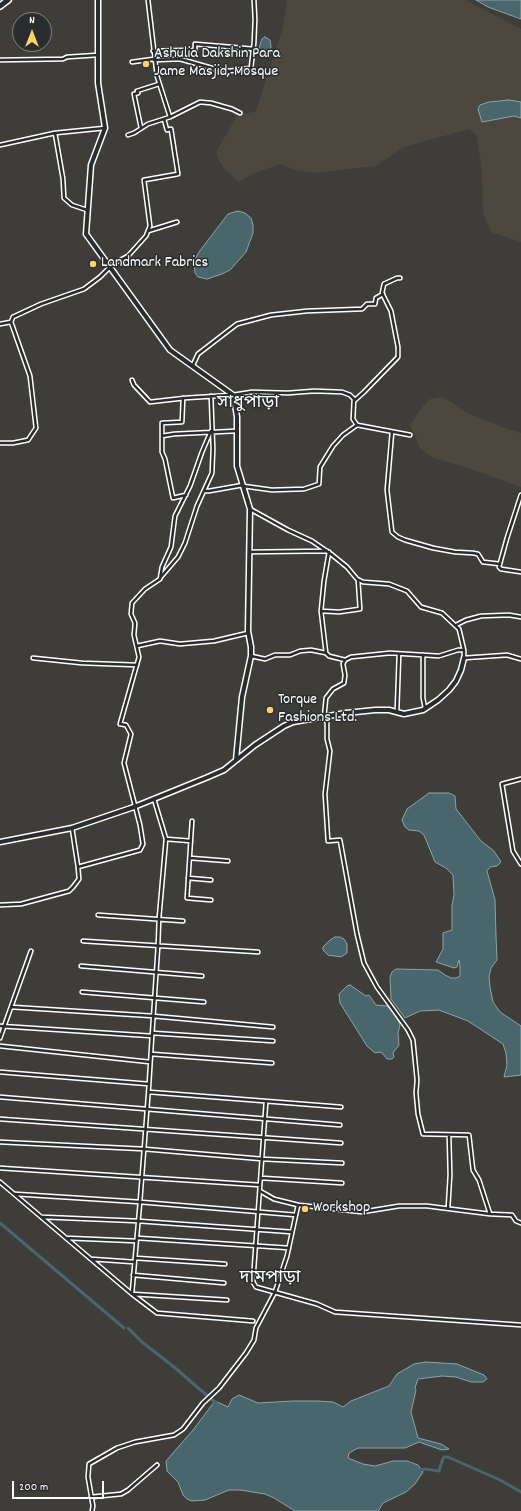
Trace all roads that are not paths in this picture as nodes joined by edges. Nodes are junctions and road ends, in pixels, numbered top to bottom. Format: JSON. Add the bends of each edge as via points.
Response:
{"nodes":[{"id":1,"x":8,"y":0,"type":"edge"},
{"id":2,"x":98,"y":0,"type":"edge"},
{"id":3,"x":148,"y":0,"type":"edge"},
{"id":4,"x":254,"y":0,"type":"edge"},
{"id":5,"x":0,"y":6,"type":"edge"},
{"id":6,"x":254,"y":49,"type":"junction"},
{"id":7,"x":153,"y":51,"type":"junction"},
{"id":8,"x":98,"y":55,"type":"junction"},
{"id":9,"x":154,"y":59,"type":"junction"},
{"id":10,"x":0,"y":60,"type":"edge"},
{"id":11,"x":132,"y":62,"type":"dead end"},
{"id":12,"x":159,"y":84,"type":"junction"},
{"id":13,"x":240,"y":113,"type":"dead end"},
{"id":14,"x":170,"y":117,"type":"junction"},
{"id":15,"x":164,"y":119,"type":"junction"},
{"id":16,"x":104,"y":128,"type":"junction"},
{"id":17,"x":141,"y":128,"type":"junction"},
{"id":18,"x":55,"y":133,"type":"junction"},
{"id":19,"x":128,"y":135,"type":"dead end"},
{"id":20,"x":0,"y":145,"type":"edge"},
{"id":21,"x":87,"y":210,"type":"junction"},
{"id":22,"x":177,"y":222,"type":"dead end"},
{"id":23,"x":147,"y":232,"type":"junction"},
{"id":24,"x":110,"y":267,"type":"junction"},
{"id":25,"x":400,"y":278,"type":"dead end"},
{"id":26,"x":383,"y":294,"type":"junction"},
{"id":27,"x":10,"y":322,"type":"junction"},
{"id":28,"x":0,"y":324,"type":"edge"},
{"id":29,"x":192,"y":365,"type":"junction"},
{"id":30,"x":132,"y":380,"type":"dead end"},
{"id":31,"x":233,"y":395,"type":"junction"},
{"id":32,"x":211,"y":396,"type":"junction"},
{"id":33,"x":183,"y":398,"type":"junction"},
{"id":34,"x":354,"y":401,"type":"junction"},
{"id":35,"x":357,"y":425,"type":"junction"},
{"id":36,"x":211,"y":431,"type":"junction"},
{"id":37,"x":236,"y":431,"type":"junction"},
{"id":38,"x":392,"y":432,"type":"junction"},
{"id":39,"x":410,"y":435,"type":"dead end"},
{"id":40,"x":162,"y":436,"type":"junction"},
{"id":41,"x":0,"y":443,"type":"edge"},
{"id":42,"x":243,"y":485,"type":"junction"},
{"id":43,"x":204,"y":491,"type":"junction"},
{"id":44,"x":186,"y":495,"type":"junction"},
{"id":45,"x":521,"y":495,"type":"edge"},
{"id":46,"x":250,"y":509,"type":"junction"},
{"id":47,"x":328,"y":551,"type":"junction"},
{"id":48,"x":249,"y":552,"type":"junction"},
{"id":49,"x":500,"y":564,"type":"junction"},
{"id":50,"x":521,"y":572,"type":"edge"},
{"id":51,"x":160,"y":579,"type":"junction"},
{"id":52,"x":358,"y":580,"type":"junction"},
{"id":53,"x":321,"y":611,"type":"junction"},
{"id":54,"x":521,"y":617,"type":"edge"},
{"id":55,"x":456,"y":625,"type":"junction"},
{"id":56,"x":248,"y":634,"type":"junction"},
{"id":57,"x":137,"y":646,"type":"junction"},
{"id":58,"x":464,"y":650,"type":"junction"},
{"id":59,"x":326,"y":652,"type":"junction"},
{"id":60,"x":399,"y":654,"type":"junction"},
{"id":61,"x":423,"y":655,"type":"junction"},
{"id":62,"x":251,"y":656,"type":"junction"},
{"id":63,"x":33,"y":658,"type":"dead end"},
{"id":64,"x":464,"y":658,"type":"junction"},
{"id":65,"x":521,"y":659,"type":"edge"},
{"id":66,"x":345,"y":660,"type":"junction"},
{"id":67,"x":137,"y":665,"type":"junction"},
{"id":68,"x":425,"y":708,"type":"junction"},
{"id":69,"x":397,"y":711,"type":"junction"},
{"id":70,"x":324,"y":718,"type":"junction"},
{"id":71,"x":236,"y":760,"type":"junction"},
{"id":72,"x":521,"y":779,"type":"edge"},
{"id":73,"x":154,"y":799,"type":"junction"},
{"id":74,"x":134,"y":807,"type":"junction"},
{"id":75,"x":192,"y":821,"type":"dead end"},
{"id":76,"x":72,"y":828,"type":"junction"},
{"id":77,"x":166,"y":839,"type":"junction"},
{"id":78,"x":191,"y":841,"type":"junction"},
{"id":79,"x":0,"y":842,"type":"edge"},
{"id":80,"x":190,"y":858,"type":"junction"},
{"id":81,"x":228,"y":860,"type":"dead end"},
{"id":82,"x":521,"y":864,"type":"edge"},
{"id":83,"x":78,"y":867,"type":"junction"},
{"id":84,"x":188,"y":878,"type":"junction"},
{"id":85,"x":211,"y":880,"type":"dead end"},
{"id":86,"x":211,"y":900,"type":"dead end"},
{"id":87,"x":0,"y":905,"type":"edge"},
{"id":88,"x":98,"y":915,"type":"dead end"},
{"id":89,"x":159,"y":918,"type":"junction"},
{"id":90,"x":183,"y":921,"type":"dead end"},
{"id":91,"x":83,"y":941,"type":"dead end"},
{"id":92,"x":158,"y":946,"type":"junction"},
{"id":93,"x":31,"y":951,"type":"dead end"},
{"id":94,"x":258,"y":952,"type":"dead end"},
{"id":95,"x":81,"y":966,"type":"dead end"},
{"id":96,"x":156,"y":972,"type":"junction"},
{"id":97,"x":202,"y":976,"type":"dead end"},
{"id":98,"x":82,"y":992,"type":"dead end"},
{"id":99,"x":154,"y":997,"type":"junction"},
{"id":100,"x":204,"y":1002,"type":"dead end"},
{"id":101,"x":11,"y":1007,"type":"junction"},
{"id":102,"x":153,"y":1016,"type":"junction"},
{"id":103,"x":2,"y":1027,"type":"edge"},
{"id":104,"x":273,"y":1027,"type":"dead end"},
{"id":105,"x":152,"y":1034,"type":"junction"},
{"id":106,"x":0,"y":1038,"type":"edge"},
{"id":107,"x":273,"y":1041,"type":"dead end"},
{"id":108,"x":0,"y":1046,"type":"edge"},
{"id":109,"x":151,"y":1054,"type":"junction"},
{"id":110,"x":150,"y":1062,"type":"junction"},
{"id":111,"x":272,"y":1063,"type":"dead end"},
{"id":112,"x":0,"y":1072,"type":"edge"},
{"id":113,"x":150,"y":1084,"type":"junction"},
{"id":114,"x":149,"y":1092,"type":"junction"},
{"id":115,"x":0,"y":1097,"type":"edge"},
{"id":116,"x":266,"y":1102,"type":"junction"},
{"id":117,"x":341,"y":1107,"type":"dead end"},
{"id":118,"x":147,"y":1108,"type":"junction"},
{"id":119,"x":0,"y":1119,"type":"edge"},
{"id":120,"x":265,"y":1119,"type":"junction"},
{"id":121,"x":340,"y":1125,"type":"dead end"},
{"id":122,"x":146,"y":1129,"type":"junction"},
{"id":123,"x":449,"y":1135,"type":"junction"},
{"id":124,"x":264,"y":1137,"type":"junction"},
{"id":125,"x":0,"y":1142,"type":"edge"},
{"id":126,"x":341,"y":1143,"type":"dead end"},
{"id":127,"x":144,"y":1149,"type":"junction"},
{"id":128,"x":262,"y":1159,"type":"junction"},
{"id":129,"x":342,"y":1163,"type":"dead end"},
{"id":130,"x":0,"y":1168,"type":"edge"},
{"id":131,"x":142,"y":1176,"type":"junction"},
{"id":132,"x":260,"y":1178,"type":"junction"},
{"id":133,"x":0,"y":1182,"type":"edge"},
{"id":134,"x":342,"y":1183,"type":"dead end"},
{"id":135,"x":260,"y":1184,"type":"junction"},
{"id":136,"x":260,"y":1191,"type":"junction"},
{"id":137,"x":14,"y":1194,"type":"junction"},
{"id":138,"x":140,"y":1202,"type":"junction"},
{"id":139,"x":298,"y":1205,"type":"junction"},
{"id":140,"x":448,"y":1208,"type":"junction"},
{"id":141,"x":258,"y":1212,"type":"junction"},
{"id":142,"x":490,"y":1214,"type":"junction"},
{"id":143,"x":296,"y":1215,"type":"junction"},
{"id":144,"x":42,"y":1217,"type":"junction"},
{"id":145,"x":138,"y":1221,"type":"junction"},
{"id":146,"x":521,"y":1223,"type":"edge"},
{"id":147,"x":257,"y":1230,"type":"junction"},
{"id":148,"x":292,"y":1232,"type":"junction"},
{"id":149,"x":66,"y":1238,"type":"junction"},
{"id":150,"x":136,"y":1240,"type":"junction"},
{"id":151,"x":256,"y":1247,"type":"junction"},
{"id":152,"x":289,"y":1248,"type":"junction"},
{"id":153,"x":135,"y":1258,"type":"junction"},
{"id":154,"x":91,"y":1259,"type":"junction"},
{"id":155,"x":134,"y":1262,"type":"junction"},
{"id":156,"x":225,"y":1264,"type":"dead end"},
{"id":157,"x":133,"y":1275,"type":"junction"},
{"id":158,"x":224,"y":1283,"type":"dead end"},
{"id":159,"x":275,"y":1292,"type":"junction"},
{"id":160,"x":132,"y":1294,"type":"junction"},
{"id":161,"x":227,"y":1300,"type":"dead end"},
{"id":162,"x":253,"y":1321,"type":"dead end"},
{"id":163,"x":521,"y":1325,"type":"edge"},
{"id":164,"x":158,"y":1465,"type":"dead end"},
{"id":165,"x":91,"y":1496,"type":"junction"},
{"id":166,"x":92,"y":1511,"type":"edge"}],
"edges":[{"from":1,"to":5,"type":"highway"},
{"from":2,"to":8,"type":"street"},
{"from":3,"to":7,"type":"street"},
{"from":4,"to":6,"type":"street"},
{"from":6,"to":7,"type":"street","via":[[195,44],[195,50]]},
{"from":6,"to":9,"type":"street","via":[[250,68],[230,71],[180,59]]},
{"from":7,"to":9,"type":"street"},
{"from":8,"to":10,"type":"street","via":[[67,57],[63,60]]},
{"from":8,"to":16,"type":"street","via":[[98,83]]},
{"from":9,"to":11,"type":"street"},
{"from":9,"to":12,"type":"street"},
{"from":12,"to":14,"type":"street"},
{"from":12,"to":17,"type":"street","via":[[134,94]]},
{"from":13,"to":14,"type":"street","via":[[232,108],[200,102]]},
{"from":14,"to":15,"type":"street"},
{"from":15,"to":17,"type":"street"},
{"from":15,"to":23,"type":"street","via":[[167,130],[171,129],[178,174],[144,180],[150,226]]},
{"from":16,"to":18,"type":"street"},
{"from":16,"to":21,"type":"street","via":[[91,165]]},
{"from":17,"to":19,"type":"street"},
{"from":18,"to":20,"type":"street"},
{"from":18,"to":21,"type":"street","via":[[64,198],[72,205]]},
{"from":21,"to":24,"type":"street","via":[[86,234]]},
{"from":22,"to":23,"type":"street"},
{"from":23,"to":24,"type":"street","via":[[128,256]]},
{"from":24,"to":27,"type":"street","via":[[84,289],[28,310],[13,317]]},
{"from":24,"to":29,"type":"street","via":[[170,350]]},
{"from":25,"to":26,"type":"street","via":[[384,284]]},
{"from":26,"to":29,"type":"street","via":[[376,298],[375,304],[367,304],[362,309],[271,315],[237,324],[198,354]]},
{"from":26,"to":34,"type":"street","via":[[391,311],[398,357]]},
{"from":27,"to":28,"type":"street"},
{"from":27,"to":41,"type":"street","via":[[30,376],[36,428],[28,440]]},
{"from":29,"to":31,"type":"street"},
{"from":30,"to":33,"type":"street","via":[[150,402]]},
{"from":31,"to":32,"type":"street"},
{"from":31,"to":34,"type":"street","via":[[252,392],[335,391],[350,395]]},
{"from":31,"to":37,"type":"street","via":[[237,416]]},
{"from":32,"to":33,"type":"street"},
{"from":32,"to":36,"type":"street"},
{"from":33,"to":40,"type":"street","via":[[182,422],[162,423]]},
{"from":34,"to":35,"type":"street","via":[[353,419]]},
{"from":35,"to":38,"type":"street"},
{"from":35,"to":42,"type":"street","via":[[332,446],[320,467],[319,484],[304,489],[272,490]]},
{"from":36,"to":37,"type":"street"},
{"from":36,"to":40,"type":"street"},
{"from":36,"to":43,"type":"street","via":[[212,473]]},
{"from":36,"to":44,"type":"street"},
{"from":37,"to":42,"type":"street","via":[[237,466]]},
{"from":38,"to":39,"type":"street"},
{"from":38,"to":49,"type":"street","via":[[387,490],[392,532],[405,540],[433,548],[478,554],[483,562]]},
{"from":40,"to":44,"type":"street","via":[[162,452],[173,498]]},
{"from":42,"to":43,"type":"street"},
{"from":42,"to":46,"type":"street"},
{"from":43,"to":51,"type":"street","via":[[178,557]]},
{"from":44,"to":51,"type":"street","via":[[175,516],[171,547],[162,567]]},
{"from":45,"to":49,"type":"street"},
{"from":46,"to":47,"type":"street"},
{"from":46,"to":48,"type":"street"},
{"from":47,"to":48,"type":"street"},
{"from":47,"to":52,"type":"street"},
{"from":47,"to":53,"type":"street"},
{"from":48,"to":56,"type":"street"},
{"from":49,"to":50,"type":"street","via":[[501,569]]},
{"from":51,"to":57,"type":"street","via":[[145,589],[132,603],[131,614],[135,623],[134,635]]},
{"from":52,"to":53,"type":"street","via":[[360,609]]},
{"from":52,"to":55,"type":"street","via":[[389,584],[407,590],[421,607],[442,614]]},
{"from":53,"to":59,"type":"street"},
{"from":54,"to":55,"type":"street","via":[[481,616]]},
{"from":55,"to":58,"type":"street"},
{"from":56,"to":57,"type":"street","via":[[214,641],[180,644],[160,641]]},
{"from":56,"to":62,"type":"street"},
{"from":57,"to":67,"type":"street"},
{"from":58,"to":61,"type":"street","via":[[439,656]]},
{"from":58,"to":64,"type":"street"},
{"from":59,"to":62,"type":"street","via":[[311,650],[290,655],[275,655],[265,659]]},
{"from":59,"to":66,"type":"street","via":[[329,656]]},
{"from":60,"to":61,"type":"street"},
{"from":60,"to":66,"type":"street","via":[[352,657]]},
{"from":60,"to":69,"type":"street"},
{"from":61,"to":68,"type":"street"},
{"from":62,"to":71,"type":"street","via":[[242,697]]},
{"from":63,"to":67,"type":"street"},
{"from":64,"to":65,"type":"street","via":[[507,655]]},
{"from":64,"to":68,"type":"street","via":[[456,681],[438,700]]},
{"from":66,"to":70,"type":"street","via":[[343,664],[346,679],[342,686],[333,689],[326,698]]},
{"from":67,"to":74,"type":"street","via":[[120,724],[126,726],[131,734],[124,763]]},
{"from":68,"to":69,"type":"street","via":[[409,714]]},
{"from":69,"to":70,"type":"street","via":[[375,710]]},
{"from":70,"to":71,"type":"street","via":[[301,720],[284,726],[255,744]]},
{"from":70,"to":123,"type":"street","via":[[327,722],[330,751],[325,794],[328,840],[340,840],[364,963],[413,1040],[418,1114],[423,1134]]},
{"from":71,"to":73,"type":"street","via":[[224,770]]},
{"from":72,"to":82,"type":"street","via":[[502,784],[513,851]]},
{"from":73,"to":74,"type":"street"},
{"from":73,"to":77,"type":"street"},
{"from":74,"to":76,"type":"street"},
{"from":74,"to":83,"type":"street","via":[[144,841],[140,850]]},
{"from":75,"to":78,"type":"street"},
{"from":76,"to":79,"type":"street"},
{"from":76,"to":83,"type":"street"},
{"from":77,"to":78,"type":"street"},
{"from":77,"to":89,"type":"street"},
{"from":78,"to":80,"type":"street"},
{"from":80,"to":81,"type":"street"},
{"from":80,"to":84,"type":"street"},
{"from":83,"to":87,"type":"street","via":[[79,879],[69,891],[21,904]]},
{"from":84,"to":85,"type":"street"},
{"from":84,"to":86,"type":"street","via":[[186,898]]},
{"from":88,"to":89,"type":"street"},
{"from":89,"to":90,"type":"street"},
{"from":89,"to":92,"type":"street"},
{"from":91,"to":92,"type":"street"},
{"from":92,"to":94,"type":"street"},
{"from":92,"to":96,"type":"street"},
{"from":93,"to":101,"type":"street"},
{"from":95,"to":96,"type":"street"},
{"from":96,"to":97,"type":"street"},
{"from":96,"to":99,"type":"street"},
{"from":98,"to":99,"type":"street"},
{"from":99,"to":100,"type":"street"},
{"from":99,"to":102,"type":"street"},
{"from":101,"to":102,"type":"street"},
{"from":101,"to":103,"type":"street"},
{"from":102,"to":104,"type":"street"},
{"from":102,"to":105,"type":"street"},
{"from":103,"to":105,"type":"street","via":[[117,1035]]},
{"from":103,"to":106,"type":"street"},
{"from":105,"to":107,"type":"street"},
{"from":105,"to":109,"type":"street"},
{"from":108,"to":110,"type":"street"},
{"from":109,"to":110,"type":"street"},
{"from":109,"to":111,"type":"street"},
{"from":110,"to":113,"type":"street"},
{"from":112,"to":113,"type":"street"},
{"from":113,"to":114,"type":"street"},
{"from":114,"to":116,"type":"street"},
{"from":114,"to":118,"type":"street"},
{"from":115,"to":118,"type":"street"},
{"from":116,"to":117,"type":"street"},
{"from":116,"to":120,"type":"street"},
{"from":118,"to":120,"type":"street"},
{"from":118,"to":122,"type":"street"},
{"from":119,"to":122,"type":"street"},
{"from":120,"to":121,"type":"street"},
{"from":120,"to":124,"type":"street"},
{"from":122,"to":124,"type":"street"},
{"from":122,"to":127,"type":"street"},
{"from":123,"to":140,"type":"street"},
{"from":123,"to":142,"type":"street","via":[[469,1135],[473,1170]]},
{"from":124,"to":126,"type":"street"},
{"from":124,"to":128,"type":"street"},
{"from":125,"to":127,"type":"street"},
{"from":127,"to":128,"type":"street"},
{"from":127,"to":131,"type":"street"},
{"from":128,"to":129,"type":"street"},
{"from":128,"to":132,"type":"street"},
{"from":130,"to":131,"type":"street"},
{"from":131,"to":135,"type":"street"},
{"from":131,"to":138,"type":"street"},
{"from":132,"to":134,"type":"street"},
{"from":132,"to":135,"type":"street"},
{"from":133,"to":137,"type":"street"},
{"from":135,"to":136,"type":"street"},
{"from":136,"to":139,"type":"street","via":[[274,1199]]},
{"from":136,"to":141,"type":"street"},
{"from":137,"to":138,"type":"street"},
{"from":137,"to":144,"type":"street"},
{"from":138,"to":141,"type":"street"},
{"from":138,"to":145,"type":"street"},
{"from":139,"to":140,"type":"street","via":[[362,1212],[399,1206]]},
{"from":139,"to":143,"type":"street"},
{"from":140,"to":142,"type":"street"},
{"from":141,"to":143,"type":"street"},
{"from":141,"to":147,"type":"street"},
{"from":142,"to":146,"type":"street","via":[[512,1215]]},
{"from":143,"to":148,"type":"street"},
{"from":144,"to":145,"type":"street"},
{"from":144,"to":149,"type":"street"},
{"from":145,"to":147,"type":"street"},
{"from":145,"to":150,"type":"street"},
{"from":147,"to":148,"type":"street"},
{"from":147,"to":151,"type":"street"},
{"from":148,"to":152,"type":"street"},
{"from":149,"to":150,"type":"street"},
{"from":149,"to":154,"type":"street"},
{"from":150,"to":151,"type":"street"},
{"from":150,"to":153,"type":"street"},
{"from":151,"to":152,"type":"street"},
{"from":151,"to":159,"type":"street","via":[[253,1282],[256,1287]]},
{"from":152,"to":159,"type":"street"},
{"from":153,"to":155,"type":"street"},
{"from":153,"to":156,"type":"street"},
{"from":154,"to":155,"type":"street"},
{"from":154,"to":160,"type":"street"},
{"from":155,"to":157,"type":"street"},
{"from":157,"to":158,"type":"street"},
{"from":157,"to":160,"type":"street"},
{"from":159,"to":163,"type":"street","via":[[318,1304],[335,1312]]},
{"from":159,"to":165,"type":"street","via":[[246,1353],[183,1428],[174,1435],[143,1440],[117,1448],[89,1464]]},
{"from":160,"to":161,"type":"street"},
{"from":160,"to":162,"type":"street","via":[[161,1314]]},
{"from":164,"to":165,"type":"street","via":[[121,1494]]},
{"from":165,"to":166,"type":"street"}]}
